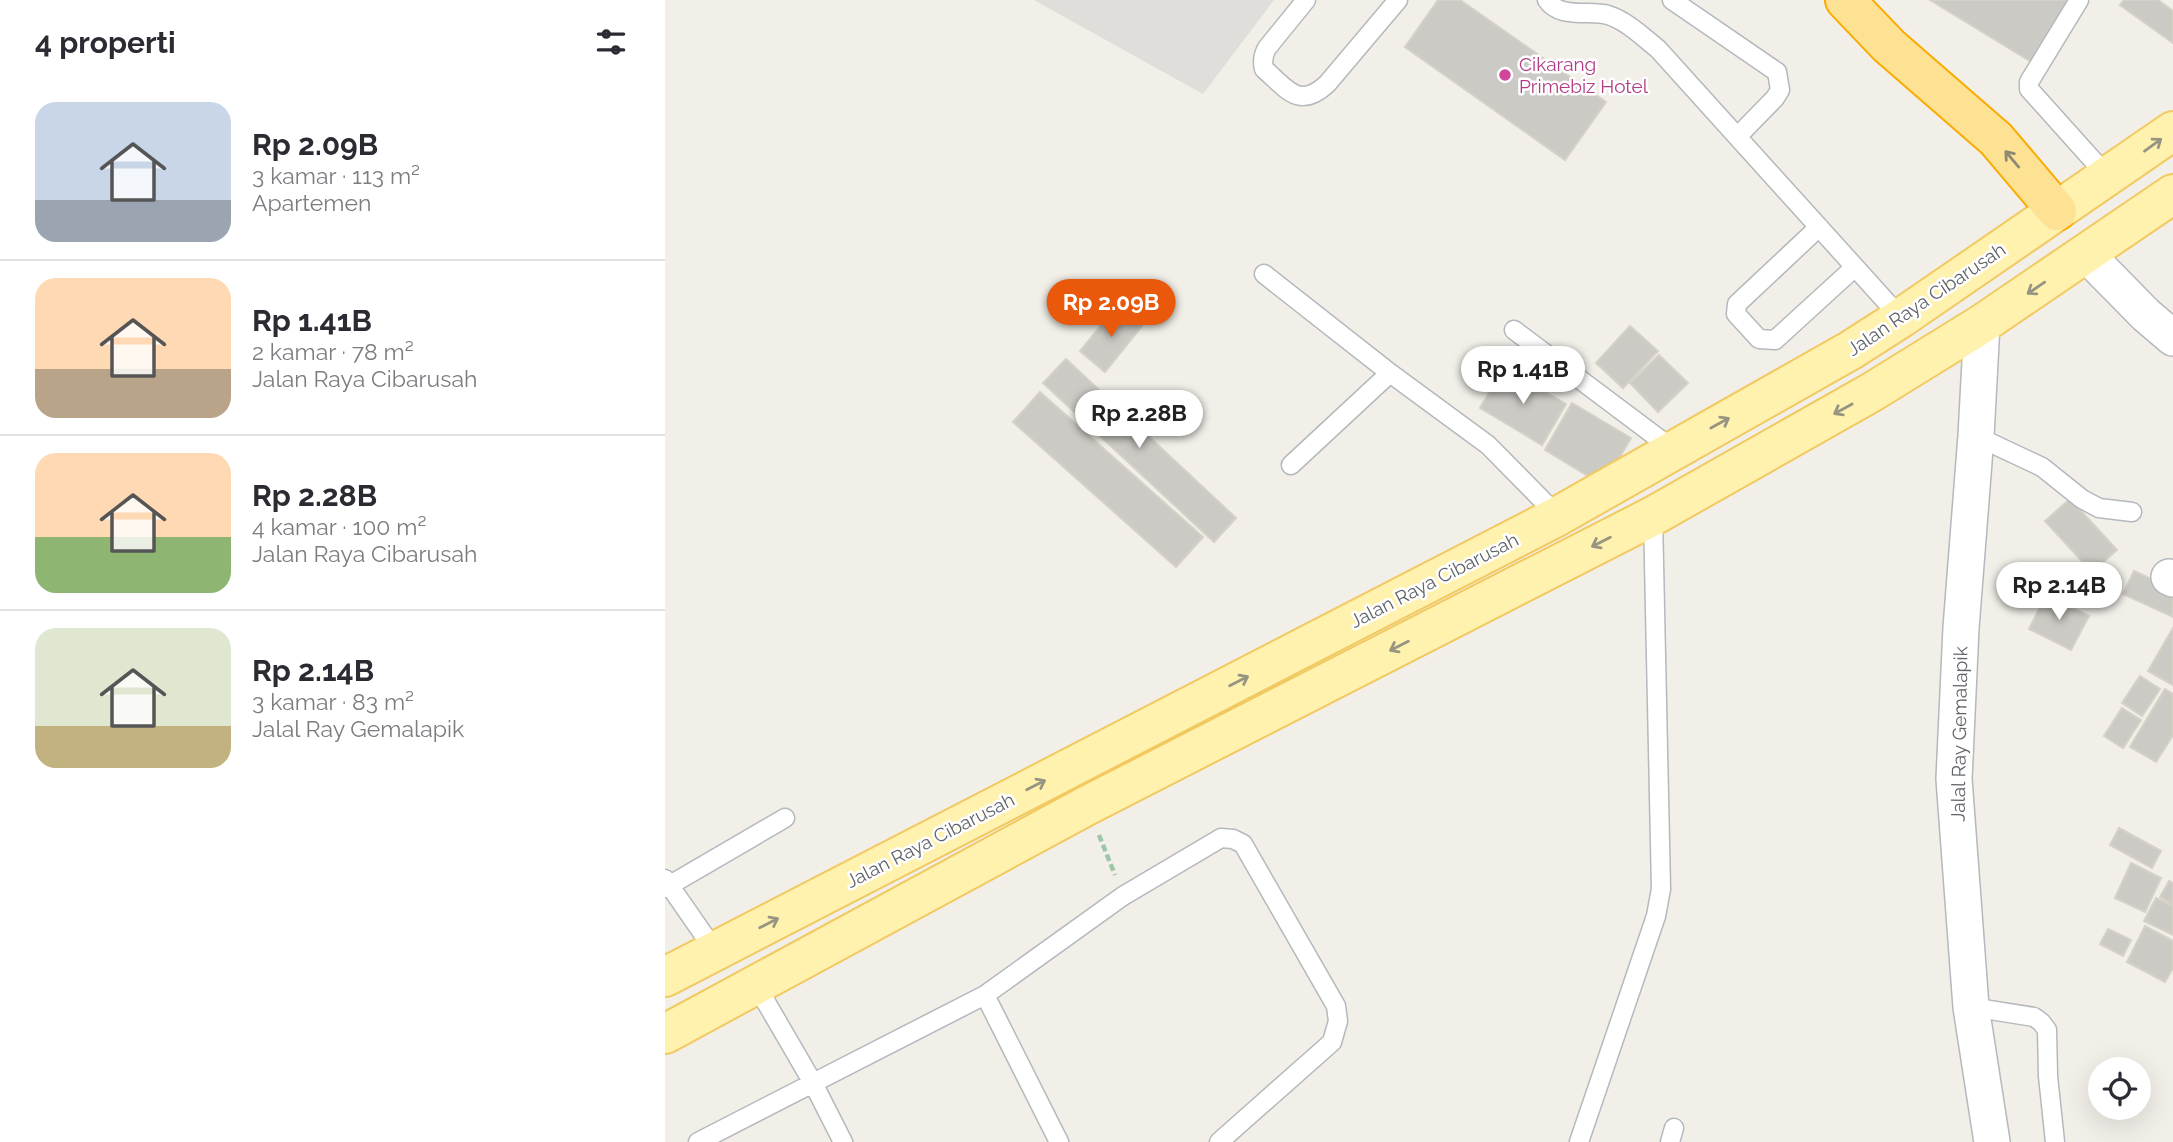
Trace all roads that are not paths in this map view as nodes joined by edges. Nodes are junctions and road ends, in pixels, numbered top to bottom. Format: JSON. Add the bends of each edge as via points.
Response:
{"nodes":[{"id":1,"x":1306,"y":0,"type":"edge"},
{"id":2,"x":1398,"y":0,"type":"edge"},
{"id":3,"x":1547,"y":0,"type":"edge"},
{"id":4,"x":1672,"y":0,"type":"edge"},
{"id":5,"x":1845,"y":0,"type":"edge"},
{"id":6,"x":2079,"y":0,"type":"edge"},
{"id":7,"x":2173,"y":131,"type":"edge"},
{"id":8,"x":1738,"y":136,"type":"junction"},
{"id":9,"x":2108,"y":177,"type":"junction"},
{"id":10,"x":2173,"y":194,"type":"edge"},
{"id":11,"x":2057,"y":211,"type":"junction"},
{"id":12,"x":1819,"y":227,"type":"junction"},
{"id":13,"x":2087,"y":255,"type":"junction"},
{"id":14,"x":1855,"y":267,"type":"junction"},
{"id":15,"x":1264,"y":274,"type":"dead end"},
{"id":16,"x":1950,"y":284,"type":"junction"},
{"id":17,"x":1901,"y":318,"type":"junction"},
{"id":18,"x":1982,"y":324,"type":"junction"},
{"id":19,"x":1514,"y":330,"type":"dead end"},
{"id":20,"x":2173,"y":338,"type":"edge"},
{"id":21,"x":1390,"y":373,"type":"junction"},
{"id":22,"x":1976,"y":436,"type":"junction"},
{"id":23,"x":1674,"y":450,"type":"junction"},
{"id":24,"x":1291,"y":465,"type":"dead end"},
{"id":25,"x":2132,"y":512,"type":"dead end"},
{"id":26,"x":1558,"y":516,"type":"junction"},
{"id":27,"x":1653,"y":516,"type":"junction"},
{"id":28,"x":785,"y":818,"type":"dead end"},
{"id":29,"x":667,"y":884,"type":"edge"},
{"id":30,"x":715,"y":951,"type":"junction"},
{"id":31,"x":665,"y":977,"type":"edge"},
{"id":32,"x":757,"y":985,"type":"junction"},
{"id":33,"x":985,"y":995,"type":"junction"},
{"id":34,"x":1971,"y":1007,"type":"junction"},
{"id":35,"x":665,"y":1034,"type":"edge"},
{"id":36,"x":813,"y":1083,"type":"junction"},
{"id":37,"x":698,"y":1142,"type":"edge"},
{"id":38,"x":843,"y":1142,"type":"edge"},
{"id":39,"x":1059,"y":1142,"type":"edge"},
{"id":40,"x":1219,"y":1142,"type":"edge"},
{"id":41,"x":1579,"y":1142,"type":"edge"},
{"id":42,"x":1992,"y":1142,"type":"edge"},
{"id":43,"x":2055,"y":1142,"type":"edge"}],
"edges":[{"from":1,"to":2,"type":"lane","via":[[1263,54],[1264,69],[1295,95],[1305,97],[1327,84]]},
{"from":3,"to":8,"type":"lane","via":[[1559,10],[1608,15],[1623,22],[1658,49]]},
{"from":4,"to":8,"type":"lane","via":[[1777,72],[1780,90]]},
{"from":11,"to":5,"type":"highway","one_way":true,"via":[[1996,139],[1889,46]]},
{"from":6,"to":9,"type":"lane","via":[[2029,89]]},
{"from":9,"to":7,"type":"main road","name":"Jalan Raya Cibarusah","one_way":true},
{"from":8,"to":12,"type":"lane"},
{"from":9,"to":11,"type":"main road","name":"Jalan Raya Cibarusah"},
{"from":10,"to":13,"type":"main road"},
{"from":11,"to":16,"type":"main road","name":"Jalan Raya Cibarusah"},
{"from":12,"to":14,"type":"lane"},
{"from":12,"to":14,"type":"lane","via":[[1737,304],[1736,314],[1759,339],[1775,340]]},
{"from":13,"to":18,"type":"main road","one_way":true},
{"from":13,"to":20,"type":"street"},
{"from":14,"to":17,"type":"lane"},
{"from":15,"to":21,"type":"lane"},
{"from":16,"to":17,"type":"main road","name":"Jalan Raya Cibarusah"},
{"from":16,"to":18,"type":"main road"},
{"from":23,"to":17,"type":"main road","name":"Jalan Raya Cibarusah","one_way":true},
{"from":18,"to":22,"type":"street","name":"Jalal Ray Gemalapik"},
{"from":18,"to":27,"type":"main road","one_way":true},
{"from":19,"to":23,"type":"lane"},
{"from":21,"to":24,"type":"lane"},
{"from":21,"to":26,"type":"lane","via":[[1488,445]]},
{"from":22,"to":25,"type":"lane","via":[[2042,467],[2099,508]]},
{"from":22,"to":34,"type":"street","name":"Jalal Ray Gemalapik","via":[[1954,779]]},
{"from":23,"to":26,"type":"main road","name":"Jalan Raya Cibarusah"},
{"from":30,"to":26,"type":"main road","name":"Jalan Raya Cibarusah","one_way":true},
{"from":27,"to":32,"type":"main road","one_way":true,"via":[[1088,805]]},
{"from":27,"to":41,"type":"lane","via":[[1661,889],[1657,916]]},
{"from":28,"to":29,"type":"lane"},
{"from":29,"to":30,"type":"lane"},
{"from":30,"to":31,"type":"main road","name":"Jalan Raya Cibarusah"},
{"from":32,"to":35,"type":"main road"},
{"from":32,"to":36,"type":"lane"},
{"from":33,"to":36,"type":"lane"},
{"from":33,"to":39,"type":"lane"},
{"from":33,"to":40,"type":"lane","via":[[1123,896],[1221,838],[1243,844],[1336,1006],[1338,1021],[1332,1042]]},
{"from":34,"to":42,"type":"street","name":"Jalal Ray Gemalapik"},
{"from":34,"to":43,"type":"lane","via":[[2034,1017],[2047,1030]]},
{"from":36,"to":37,"type":"lane"},
{"from":36,"to":38,"type":"lane"}]}
